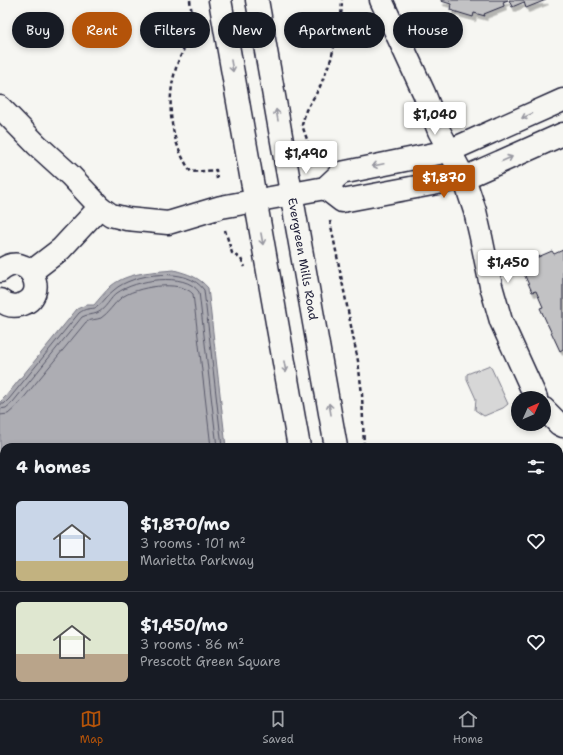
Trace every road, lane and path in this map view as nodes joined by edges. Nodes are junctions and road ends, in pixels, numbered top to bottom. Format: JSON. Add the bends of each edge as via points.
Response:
{"nodes":[{"id":1,"x":190,"y":0,"type":"edge"},
{"id":2,"x":220,"y":0,"type":"edge"},
{"id":3,"x":257,"y":0,"type":"edge"},
{"id":4,"x":342,"y":0,"type":"edge"},
{"id":5,"x":381,"y":0,"type":"edge"},
{"id":6,"x":563,"y":100,"type":"edge"},
{"id":7,"x":0,"y":107,"type":"edge"},
{"id":8,"x":563,"y":134,"type":"edge"},
{"id":9,"x":449,"y":150,"type":"junction"},
{"id":10,"x":312,"y":160,"type":"dead end"},
{"id":11,"x":464,"y":178,"type":"junction"},
{"id":12,"x":217,"y":179,"type":"dead end"},
{"id":13,"x":325,"y":188,"type":"junction"},
{"id":14,"x":292,"y":194,"type":"junction"},
{"id":15,"x":255,"y":201,"type":"junction"},
{"id":16,"x":100,"y":207,"type":"junction"},
{"id":17,"x":330,"y":221,"type":"dead end"},
{"id":18,"x":0,"y":271,"type":"edge"},
{"id":19,"x":31,"y":272,"type":"junction"},
{"id":20,"x":0,"y":300,"type":"edge"},
{"id":21,"x":533,"y":391,"type":"edge"},
{"id":22,"x":551,"y":417,"type":"edge"},
{"id":23,"x":563,"y":426,"type":"edge"},
{"id":24,"x":298,"y":443,"type":"edge"},
{"id":25,"x":335,"y":443,"type":"edge"},
{"id":26,"x":364,"y":443,"type":"edge"}],
"edges":[{"from":1,"to":12,"type":"path","via":[[192,30],[178,63],[171,90],[171,120],[183,160],[191,172],[216,170]]},
{"from":2,"to":15,"type":"street","one_way":true},
{"from":14,"to":3,"type":"street","name":"Evergreen Mills Road","one_way":true},
{"from":4,"to":10,"type":"path","via":[[341,18],[332,59],[319,89],[306,110],[302,125]]},
{"from":5,"to":9,"type":"street"},
{"from":6,"to":9,"type":"street","one_way":true},
{"from":7,"to":16,"type":"street"},
{"from":11,"to":8,"type":"street","one_way":true},
{"from":9,"to":11,"type":"street"},
{"from":9,"to":13,"type":"street","one_way":true,"via":[[340,173]]},
{"from":11,"to":13,"type":"street","via":[[342,201]]},
{"from":11,"to":21,"type":"street","via":[[475,212],[501,320]]},
{"from":13,"to":14,"type":"street"},
{"from":14,"to":15,"type":"street"},
{"from":25,"to":14,"type":"street","name":"Evergreen Mills Road","one_way":true},
{"from":15,"to":16,"type":"street","via":[[221,207],[168,223],[127,219],[111,215]]},
{"from":15,"to":24,"type":"street","one_way":true},
{"from":16,"to":19,"type":"street","via":[[61,249]]},
{"from":17,"to":26,"type":"path","via":[[358,362]]},
{"from":18,"to":19,"type":"street","via":[[4,267],[19,265]]},
{"from":19,"to":20,"type":"street","via":[[36,284],[35,291],[28,301],[23,305],[10,306]]},
{"from":22,"to":23,"type":"street"}]}
